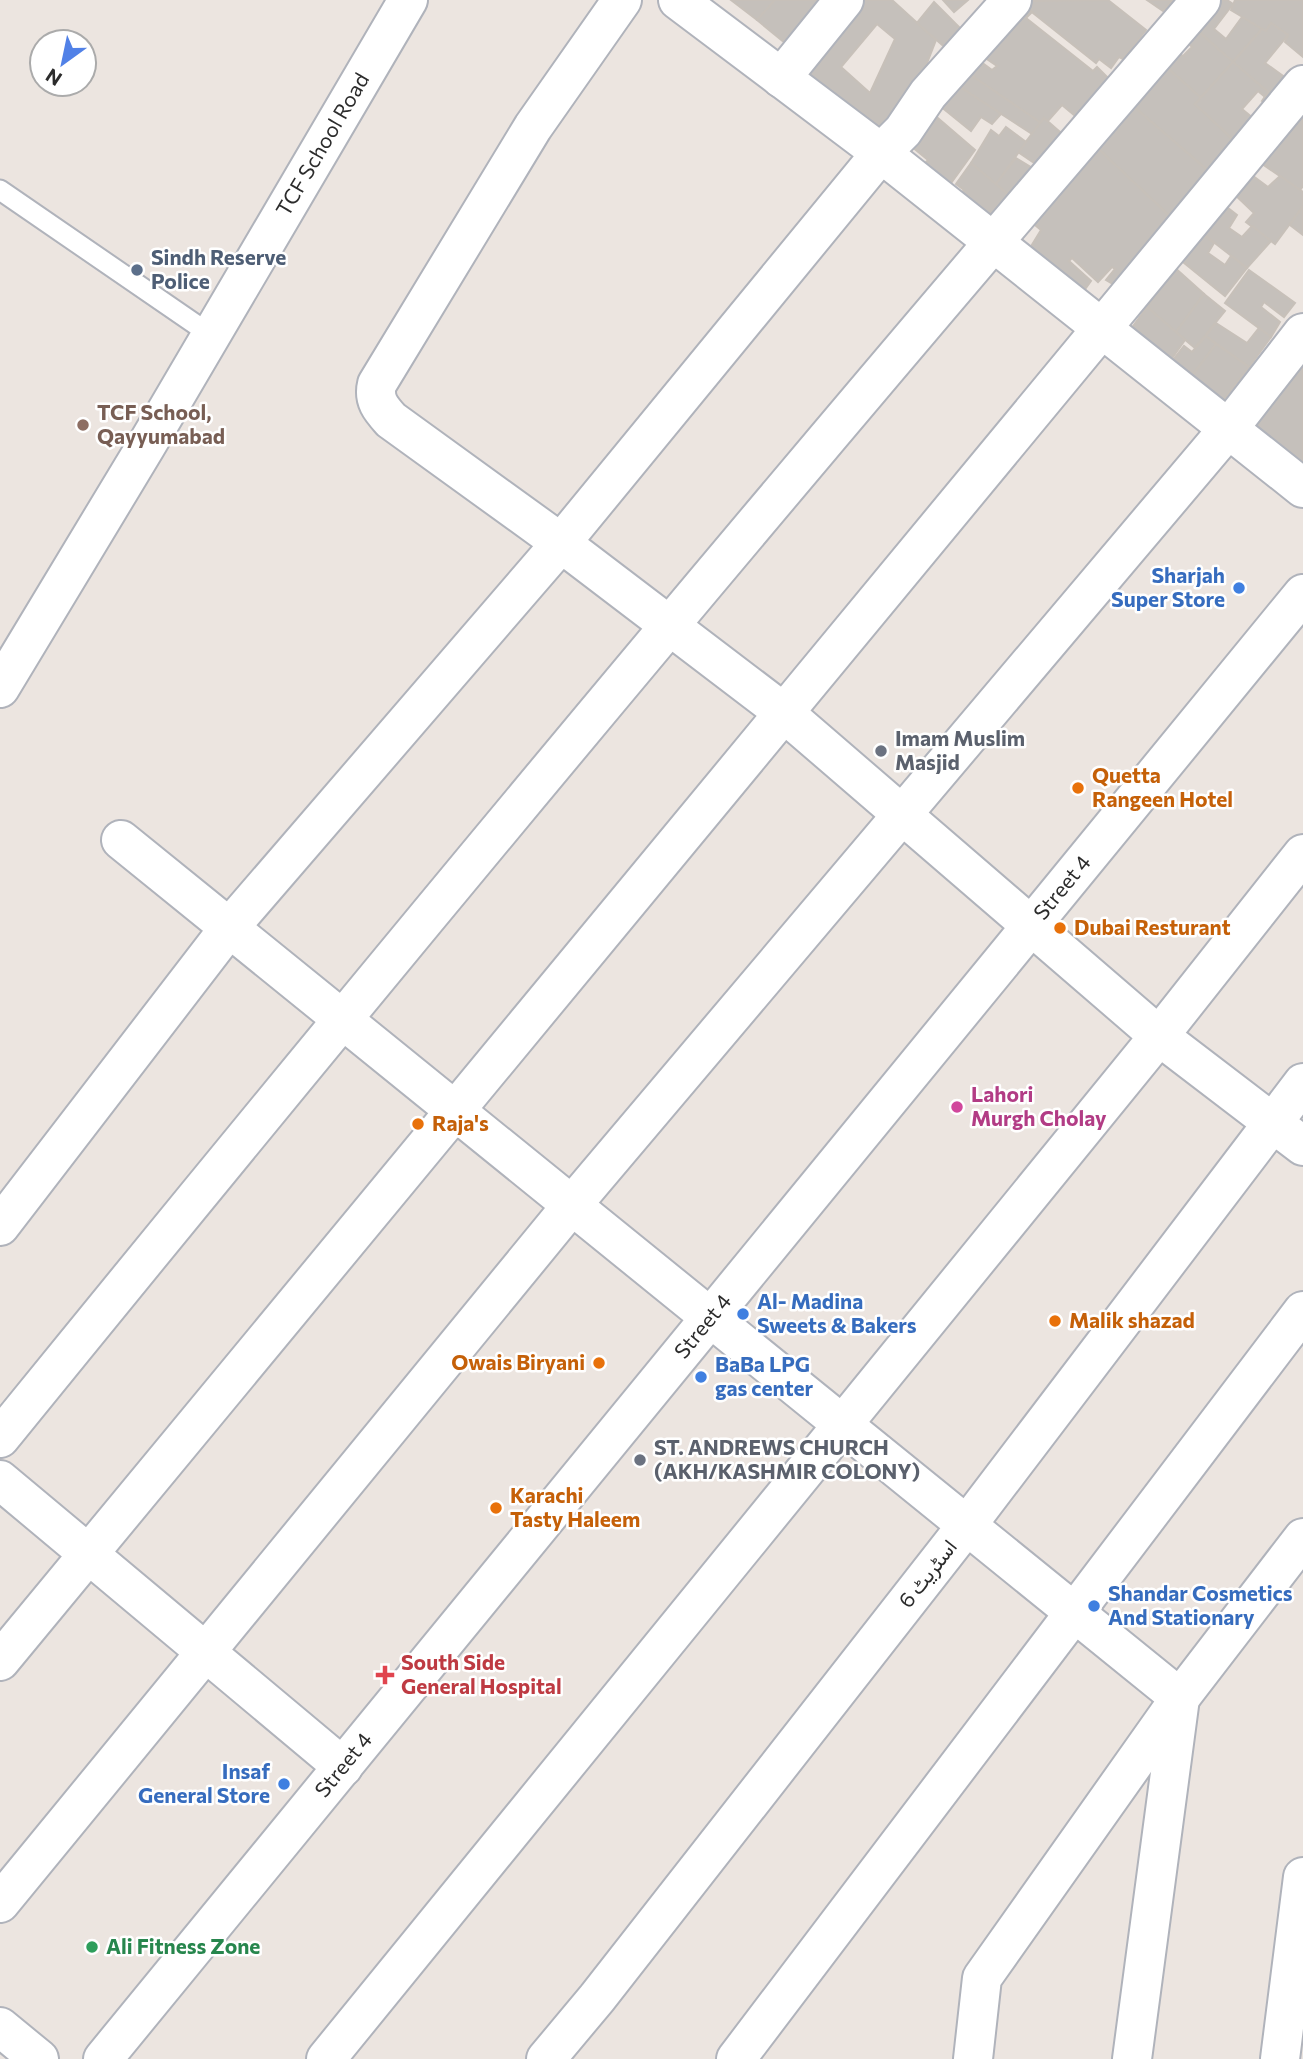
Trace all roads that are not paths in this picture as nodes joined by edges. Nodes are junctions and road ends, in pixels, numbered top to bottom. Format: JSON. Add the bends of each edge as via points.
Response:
{"nodes":[{"id":1,"x":408,"y":0,"type":"edge"},
{"id":2,"x":622,"y":0,"type":"edge"},
{"id":3,"x":678,"y":0,"type":"edge"},
{"id":4,"x":844,"y":0,"type":"edge"},
{"id":5,"x":1012,"y":0,"type":"edge"},
{"id":6,"x":1201,"y":0,"type":"edge"},
{"id":7,"x":781,"y":78,"type":"junction"},
{"id":8,"x":1303,"y":85,"type":"edge"},
{"id":9,"x":881,"y":153,"type":"junction"},
{"id":10,"x":0,"y":190,"type":"edge"},
{"id":11,"x":992,"y":243,"type":"junction"},
{"id":12,"x":1100,"y":329,"type":"junction"},
{"id":13,"x":1303,"y":333,"type":"edge"},
{"id":14,"x":211,"y":335,"type":"junction"},
{"id":15,"x":1229,"y":428,"type":"junction"},
{"id":16,"x":1303,"y":488,"type":"edge"},
{"id":17,"x":561,"y":543,"type":"junction"},
{"id":18,"x":1303,"y":594,"type":"edge"},
{"id":19,"x":668,"y":624,"type":"junction"},
{"id":20,"x":0,"y":688,"type":"edge"},
{"id":21,"x":783,"y":712,"type":"junction"},
{"id":22,"x":901,"y":815,"type":"junction"},
{"id":23,"x":121,"y":841,"type":"dead end"},
{"id":24,"x":1303,"y":854,"type":"edge"},
{"id":25,"x":229,"y":928,"type":"junction"},
{"id":26,"x":1030,"y":928,"type":"junction"},
{"id":27,"x":341,"y":1019,"type":"junction"},
{"id":28,"x":1159,"y":1036,"type":"junction"},
{"id":29,"x":1303,"y":1083,"type":"edge"},
{"id":30,"x":455,"y":1111,"type":"junction"},
{"id":31,"x":1274,"y":1121,"type":"junction"},
{"id":32,"x":1303,"y":1146,"type":"edge"},
{"id":33,"x":572,"y":1205,"type":"junction"},
{"id":34,"x":0,"y":1226,"type":"edge"},
{"id":35,"x":1303,"y":1311,"type":"edge"},
{"id":36,"x":711,"y":1318,"type":"junction"},
{"id":37,"x":841,"y":1424,"type":"junction"},
{"id":38,"x":0,"y":1438,"type":"edge"},
{"id":39,"x":0,"y":1480,"type":"edge"},
{"id":40,"x":967,"y":1525,"type":"junction"},
{"id":41,"x":1303,"y":1538,"type":"edge"},
{"id":42,"x":89,"y":1555,"type":"junction"},
{"id":43,"x":1073,"y":1612,"type":"junction"},
{"id":44,"x":206,"y":1652,"type":"junction"},
{"id":45,"x":0,"y":1661,"type":"edge"},
{"id":46,"x":1180,"y":1698,"type":"junction"},
{"id":47,"x":342,"y":1767,"type":"junction"},
{"id":48,"x":1303,"y":1877,"type":"edge"},
{"id":49,"x":0,"y":1903,"type":"edge"},
{"id":50,"x":0,"y":2027,"type":"edge"},
{"id":51,"x":39,"y":2059,"type":"edge"},
{"id":52,"x":103,"y":2059,"type":"edge"},
{"id":53,"x":326,"y":2059,"type":"edge"},
{"id":54,"x":546,"y":2059,"type":"edge"},
{"id":55,"x":736,"y":2059,"type":"edge"},
{"id":56,"x":973,"y":2059,"type":"edge"},
{"id":57,"x":1132,"y":2059,"type":"edge"},
{"id":58,"x":1280,"y":2059,"type":"edge"}],
"edges":[{"from":1,"to":14,"type":"street","name":"TCF School Road"},
{"from":2,"to":17,"type":"street","via":[[533,127],[375,394],[391,420]]},
{"from":3,"to":7,"type":"street"},
{"from":4,"to":7,"type":"street"},
{"from":5,"to":9,"type":"street"},
{"from":6,"to":11,"type":"street"},
{"from":7,"to":9,"type":"street"},
{"from":8,"to":12,"type":"street"},
{"from":9,"to":11,"type":"street"},
{"from":9,"to":17,"type":"street"},
{"from":10,"to":14,"type":"lane"},
{"from":11,"to":12,"type":"street"},
{"from":11,"to":19,"type":"street"},
{"from":12,"to":15,"type":"street"},
{"from":12,"to":21,"type":"street"},
{"from":13,"to":15,"type":"street"},
{"from":14,"to":20,"type":"street","name":"TCF School Road"},
{"from":15,"to":16,"type":"street"},
{"from":15,"to":22,"type":"street"},
{"from":17,"to":19,"type":"street"},
{"from":17,"to":25,"type":"street"},
{"from":18,"to":26,"type":"street","name":"Street 4"},
{"from":19,"to":21,"type":"street"},
{"from":19,"to":27,"type":"street"},
{"from":21,"to":22,"type":"street"},
{"from":21,"to":30,"type":"street"},
{"from":22,"to":26,"type":"street"},
{"from":22,"to":33,"type":"street"},
{"from":23,"to":25,"type":"street"},
{"from":24,"to":28,"type":"street"},
{"from":25,"to":27,"type":"street"},
{"from":25,"to":34,"type":"street"},
{"from":26,"to":28,"type":"street"},
{"from":26,"to":36,"type":"street","name":"Street 4"},
{"from":27,"to":30,"type":"street"},
{"from":27,"to":38,"type":"street"},
{"from":28,"to":31,"type":"street"},
{"from":28,"to":37,"type":"street"},
{"from":29,"to":31,"type":"street","name":"اسٹریٹ 6"},
{"from":30,"to":33,"type":"street"},
{"from":30,"to":42,"type":"street"},
{"from":31,"to":32,"type":"street"},
{"from":31,"to":40,"type":"street","name":"اسٹریٹ 6"},
{"from":33,"to":36,"type":"street"},
{"from":33,"to":44,"type":"street"},
{"from":35,"to":43,"type":"street"},
{"from":36,"to":37,"type":"street"},
{"from":36,"to":47,"type":"street","name":"Street 4"},
{"from":37,"to":40,"type":"street"},
{"from":37,"to":53,"type":"street"},
{"from":39,"to":42,"type":"street"},
{"from":40,"to":43,"type":"street"},
{"from":40,"to":54,"type":"street","name":"اسٹریٹ 6"},
{"from":41,"to":46,"type":"street"},
{"from":42,"to":44,"type":"street"},
{"from":42,"to":45,"type":"street"},
{"from":43,"to":46,"type":"street"},
{"from":43,"to":55,"type":"street"},
{"from":44,"to":47,"type":"street"},
{"from":44,"to":49,"type":"street"},
{"from":46,"to":56,"type":"street","via":[[982,1978]]},
{"from":46,"to":57,"type":"street"},
{"from":47,"to":52,"type":"street","name":"Street 4"},
{"from":48,"to":58,"type":"street"},
{"from":50,"to":51,"type":"street"}]}
